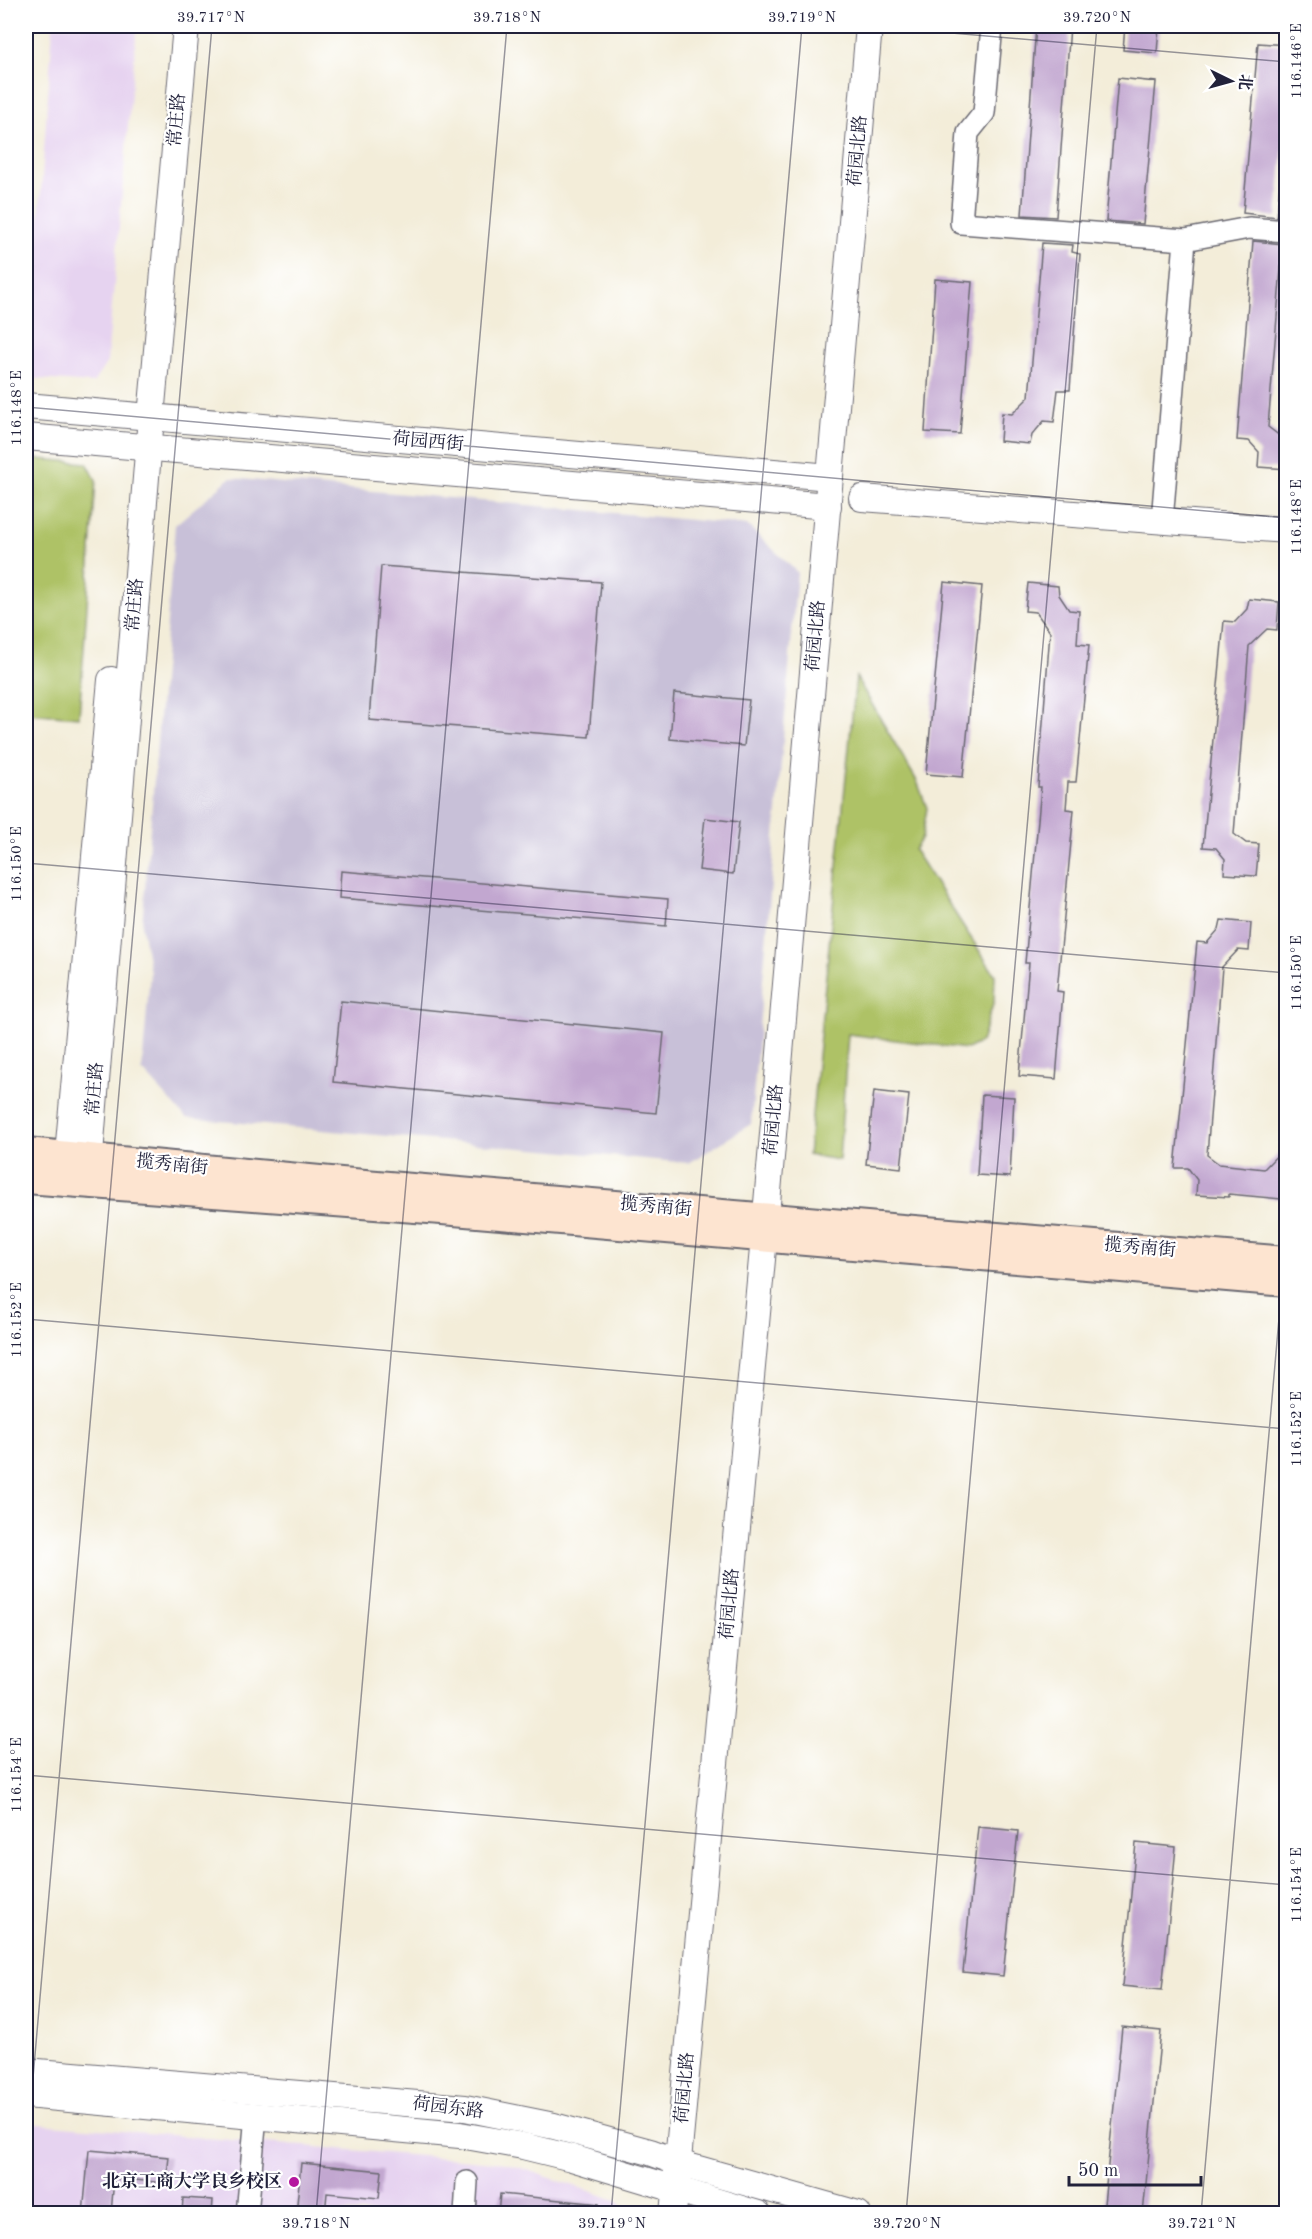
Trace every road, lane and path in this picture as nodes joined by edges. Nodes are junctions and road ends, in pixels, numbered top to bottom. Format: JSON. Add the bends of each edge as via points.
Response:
{"nodes":[{"id":1,"x":168,"y":26,"type":"edge"},
{"id":2,"x":186,"y":26,"type":"edge"},
{"id":3,"x":869,"y":26,"type":"edge"},
{"id":4,"x":992,"y":26,"type":"edge"},
{"id":5,"x":1287,"y":231,"type":"edge"},
{"id":6,"x":1185,"y":240,"type":"junction"},
{"id":7,"x":26,"y":405,"type":"edge"},
{"id":8,"x":143,"y":416,"type":"junction"},
{"id":9,"x":26,"y":437,"type":"edge"},
{"id":10,"x":141,"y":448,"type":"junction"},
{"id":11,"x":830,"y":477,"type":"junction"},
{"id":12,"x":862,"y":498,"type":"dead end"},
{"id":13,"x":828,"y":506,"type":"junction"},
{"id":14,"x":1162,"y":521,"type":"junction"},
{"id":15,"x":1287,"y":530,"type":"edge"},
{"id":16,"x":26,"y":1152,"type":"edge"},
{"id":17,"x":77,"y":1170,"type":"junction"},
{"id":18,"x":26,"y":1179,"type":"edge"},
{"id":19,"x":765,"y":1227,"type":"junction"},
{"id":20,"x":1287,"y":1261,"type":"edge"},
{"id":21,"x":1287,"y":1282,"type":"edge"},
{"id":22,"x":26,"y":2072,"type":"edge"},
{"id":23,"x":26,"y":2095,"type":"edge"},
{"id":24,"x":256,"y":2115,"type":"junction"},
{"id":25,"x":678,"y":2163,"type":"junction"},
{"id":26,"x":467,"y":2182,"type":"dead end"},
{"id":27,"x":674,"y":2201,"type":"edge"},
{"id":28,"x":247,"y":2214,"type":"edge"},
{"id":29,"x":465,"y":2214,"type":"edge"},
{"id":30,"x":758,"y":2214,"type":"edge"},
{"id":31,"x":858,"y":2214,"type":"edge"}],
"edges":[{"from":1,"to":8,"type":"street","name":"常庄路"},
{"from":2,"to":8,"type":"street","name":"常庄路"},
{"from":3,"to":11,"type":"street","name":"荷园北路"},
{"from":4,"to":6,"type":"street","via":[[984,113],[968,133],[961,223]]},
{"from":5,"to":6,"type":"street","via":[[1249,228]]},
{"from":6,"to":14,"type":"street"},
{"from":7,"to":8,"type":"street","name":"荷园西街"},
{"from":8,"to":10,"type":"street","name":"常庄路"},
{"from":8,"to":11,"type":"street","name":"荷园西街"},
{"from":9,"to":10,"type":"street","name":"荷园西街"},
{"from":10,"to":13,"type":"street","name":"荷园西街"},
{"from":10,"to":17,"type":"street","name":"常庄路"},
{"from":11,"to":13,"type":"street","name":"荷园北路"},
{"from":12,"to":14,"type":"street"},
{"from":13,"to":19,"type":"street","name":"荷园北路"},
{"from":14,"to":15,"type":"street"},
{"from":16,"to":17,"type":"main road","name":"揽秀南街"},
{"from":17,"to":18,"type":"main road","name":"揽秀南街"},
{"from":17,"to":19,"type":"main road","name":"揽秀南街","via":[[442,1210]]},
{"from":19,"to":20,"type":"main road","name":"揽秀南街"},
{"from":19,"to":21,"type":"main road","name":"揽秀南街"},
{"from":19,"to":25,"type":"street","name":"荷园北路"},
{"from":22,"to":25,"type":"street","name":"荷园东路","via":[[465,2108],[554,2126]]},
{"from":23,"to":24,"type":"street","name":"荷园东路"},
{"from":24,"to":27,"type":"street","name":"荷园东路","via":[[460,2135],[524,2146],[572,2158]]},
{"from":24,"to":28,"type":"street"},
{"from":25,"to":27,"type":"street","name":"荷园北路"},
{"from":25,"to":31,"type":"street","name":"荷园东路"},
{"from":26,"to":29,"type":"street"},
{"from":27,"to":30,"type":"street","name":"荷园东路"}]}
